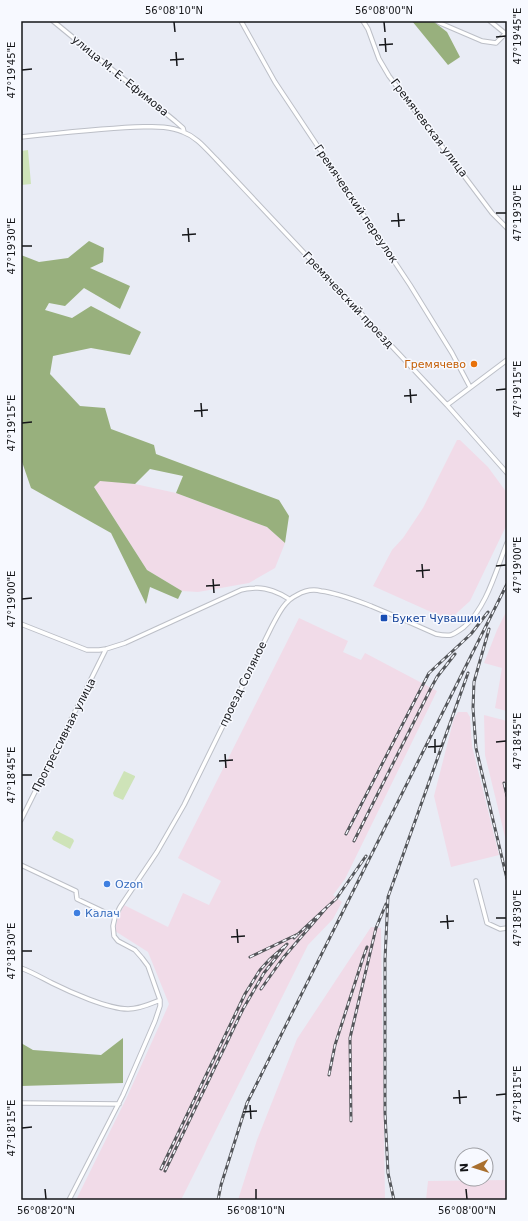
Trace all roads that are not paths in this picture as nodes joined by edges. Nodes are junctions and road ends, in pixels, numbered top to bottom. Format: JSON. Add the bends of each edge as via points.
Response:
{"nodes":[{"id":1,"x":53,"y":21,"type":"edge"},
{"id":2,"x":240,"y":21,"type":"edge"},
{"id":3,"x":363,"y":21,"type":"edge"},
{"id":4,"x":437,"y":21,"type":"edge"},
{"id":5,"x":490,"y":21,"type":"edge"},
{"id":6,"x":506,"y":34,"type":"edge"},
{"id":7,"x":184,"y":132,"type":"junction"},
{"id":8,"x":21,"y":137,"type":"edge"},
{"id":9,"x":507,"y":228,"type":"edge"},
{"id":10,"x":507,"y":360,"type":"edge"},
{"id":11,"x":470,"y":387,"type":"junction"},
{"id":12,"x":446,"y":405,"type":"junction"},
{"id":13,"x":507,"y":473,"type":"edge"},
{"id":14,"x":507,"y":543,"type":"edge"},
{"id":15,"x":289,"y":599,"type":"junction"},
{"id":16,"x":21,"y":624,"type":"edge"},
{"id":17,"x":106,"y":649,"type":"junction"},
{"id":18,"x":21,"y":820,"type":"edge"},
{"id":19,"x":21,"y":865,"type":"edge"},
{"id":20,"x":476,"y":881,"type":"dead end"},
{"id":21,"x":115,"y":917,"type":"junction"},
{"id":22,"x":507,"y":928,"type":"edge"},
{"id":23,"x":21,"y":968,"type":"edge"},
{"id":24,"x":160,"y":1000,"type":"junction"},
{"id":25,"x":21,"y":1103,"type":"edge"},
{"id":26,"x":119,"y":1104,"type":"junction"},
{"id":27,"x":69,"y":1200,"type":"edge"}],
"edges":[{"from":1,"to":7,"type":"street","name":"улица М. Е. Ефимова","via":[[175,121]]},
{"from":2,"to":11,"type":"street","name":"Гремячевский переулок","via":[[275,82],[410,285]]},
{"from":3,"to":9,"type":"street","name":"Гремячевская улица","via":[[389,76],[492,213]]},
{"from":4,"to":6,"type":"street","via":[[482,41],[496,43]]},
{"from":5,"to":6,"type":"street"},
{"from":7,"to":8,"type":"street","via":[[173,128],[154,127],[107,128]]},
{"from":7,"to":12,"type":"street","name":"Гремячевский проезд","via":[[196,139],[216,159]]},
{"from":10,"to":11,"type":"street"},
{"from":11,"to":12,"type":"street"},
{"from":12,"to":13,"type":"street","name":"Гремячевский проезд"},
{"from":14,"to":15,"type":"street","via":[[485,601],[467,624],[452,635],[436,634],[361,602],[330,592],[305,591]]},
{"from":15,"to":17,"type":"street","via":[[262,589],[241,590],[125,643]]},
{"from":15,"to":21,"type":"street","name":"проезд Соляное","via":[[279,612],[184,805]]},
{"from":16,"to":17,"type":"street","via":[[81,648]]},
{"from":17,"to":18,"type":"street","name":"Прогрессивная улица"},
{"from":19,"to":21,"type":"street","via":[[76,891],[77,899]]},
{"from":20,"to":22,"type":"street","via":[[487,923],[500,929]]},
{"from":21,"to":24,"type":"street","via":[[114,936],[134,950],[148,966]]},
{"from":23,"to":24,"type":"street","via":[[59,987],[117,1008],[137,1008]]},
{"from":24,"to":26,"type":"street","via":[[155,1021]]},
{"from":25,"to":26,"type":"street"},
{"from":26,"to":27,"type":"street"}]}
